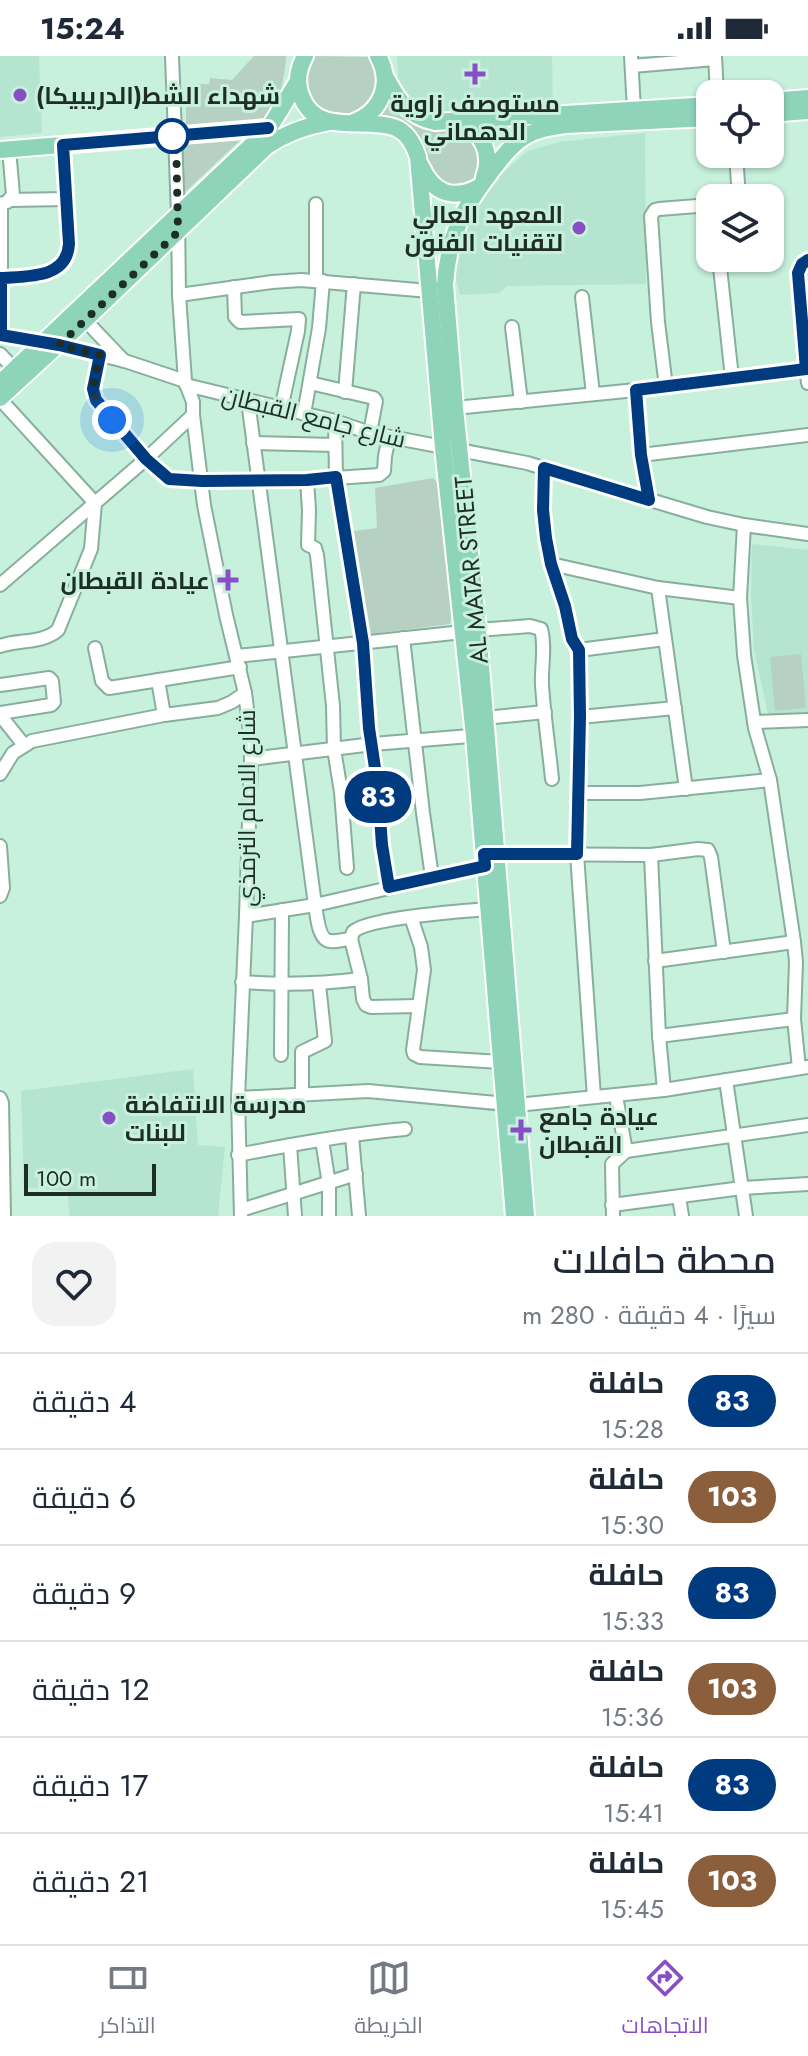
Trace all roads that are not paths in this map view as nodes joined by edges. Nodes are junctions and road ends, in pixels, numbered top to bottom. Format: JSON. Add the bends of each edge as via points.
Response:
{"nodes":[{"id":1,"x":172,"y":56,"type":"edge"},
{"id":2,"x":293,"y":56,"type":"edge"},
{"id":3,"x":305,"y":56,"type":"edge"},
{"id":4,"x":715,"y":57,"type":"edge"},
{"id":5,"x":673,"y":59,"type":"edge"},
{"id":6,"x":631,"y":61,"type":"edge"},
{"id":7,"x":384,"y":64,"type":"edge"},
{"id":8,"x":298,"y":77,"type":"junction"},
{"id":9,"x":716,"y":80,"type":"edge"},
{"id":10,"x":808,"y":98,"type":"edge"},
{"id":11,"x":784,"y":100,"type":"edge"},
{"id":12,"x":696,"y":106,"type":"edge"},
{"id":13,"x":634,"y":110,"type":"junction"},
{"id":14,"x":808,"y":111,"type":"edge"},
{"id":15,"x":784,"y":113,"type":"edge"},
{"id":16,"x":696,"y":119,"type":"edge"},
{"id":17,"x":460,"y":121,"type":"junction"},
{"id":18,"x":330,"y":122,"type":"junction"},
{"id":19,"x":354,"y":122,"type":"junction"},
{"id":20,"x":268,"y":128,"type":"junction"},
{"id":21,"x":176,"y":136,"type":"junction"},
{"id":22,"x":63,"y":145,"type":"junction"},
{"id":23,"x":5,"y":149,"type":"edge"},
{"id":24,"x":418,"y":157,"type":"junction"},
{"id":25,"x":481,"y":184,"type":"junction"},
{"id":26,"x":66,"y":199,"type":"junction"},
{"id":27,"x":3,"y":202,"type":"edge"},
{"id":28,"x":316,"y":204,"type":"dead end"},
{"id":29,"x":696,"y":206,"type":"edge"},
{"id":30,"x":178,"y":224,"type":"junction"},
{"id":31,"x":808,"y":260,"type":"edge"},
{"id":32,"x":721,"y":272,"type":"edge"},
{"id":33,"x":1,"y":278,"type":"edge"},
{"id":34,"x":320,"y":280,"type":"junction"},
{"id":35,"x":354,"y":284,"type":"junction"},
{"id":36,"x":234,"y":287,"type":"junction"},
{"id":37,"x":429,"y":291,"type":"junction"},
{"id":38,"x":179,"y":295,"type":"junction"},
{"id":39,"x":582,"y":297,"type":"dead end"},
{"id":40,"x":85,"y":320,"type":"junction"},
{"id":41,"x":512,"y":327,"type":"dead end"},
{"id":42,"x":0,"y":334,"type":"edge"},
{"id":43,"x":51,"y":343,"type":"junction"},
{"id":44,"x":0,"y":354,"type":"edge"},
{"id":45,"x":100,"y":355,"type":"junction"},
{"id":46,"x":125,"y":361,"type":"junction"},
{"id":47,"x":806,"y":369,"type":"junction"},
{"id":48,"x":18,"y":374,"type":"junction"},
{"id":49,"x":732,"y":378,"type":"junction"},
{"id":50,"x":0,"y":383,"type":"edge"},
{"id":51,"x":185,"y":383,"type":"junction"},
{"id":52,"x":310,"y":383,"type":"junction"},
{"id":53,"x":808,"y":383,"type":"edge"},
{"id":54,"x":666,"y":387,"type":"junction"},
{"id":55,"x":636,"y":390,"type":"junction"},
{"id":56,"x":345,"y":392,"type":"junction"},
{"id":57,"x":593,"y":394,"type":"junction"},
{"id":58,"x":0,"y":399,"type":"edge"},
{"id":59,"x":248,"y":401,"type":"junction"},
{"id":60,"x":521,"y":402,"type":"junction"},
{"id":61,"x":455,"y":408,"type":"junction"},
{"id":62,"x":281,"y":409,"type":"junction"},
{"id":63,"x":304,"y":414,"type":"junction"},
{"id":64,"x":193,"y":415,"type":"junction"},
{"id":65,"x":335,"y":421,"type":"junction"},
{"id":66,"x":370,"y":433,"type":"junction"},
{"id":67,"x":808,"y":435,"type":"edge"},
{"id":68,"x":389,"y":437,"type":"junction"},
{"id":69,"x":253,"y":443,"type":"junction"},
{"id":70,"x":335,"y":445,"type":"junction"},
{"id":71,"x":452,"y":448,"type":"junction"},
{"id":72,"x":641,"y":455,"type":"junction"},
{"id":73,"x":146,"y":459,"type":"junction"},
{"id":74,"x":544,"y":468,"type":"junction"},
{"id":75,"x":336,"y":477,"type":"junction"},
{"id":76,"x":258,"y":480,"type":"junction"},
{"id":77,"x":307,"y":480,"type":"junction"},
{"id":78,"x":202,"y":481,"type":"junction"},
{"id":79,"x":649,"y":500,"type":"junction"},
{"id":80,"x":95,"y":503,"type":"junction"},
{"id":81,"x":744,"y":525,"type":"junction"},
{"id":82,"x":808,"y":534,"type":"edge"},
{"id":83,"x":551,"y":564,"type":"junction"},
{"id":84,"x":0,"y":585,"type":"edge"},
{"id":85,"x":658,"y":588,"type":"junction"},
{"id":86,"x":740,"y":598,"type":"junction"},
{"id":87,"x":470,"y":631,"type":"junction"},
{"id":88,"x":403,"y":638,"type":"junction"},
{"id":89,"x":665,"y":639,"type":"junction"},
{"id":90,"x":363,"y":643,"type":"junction"},
{"id":91,"x":0,"y":646,"type":"edge"},
{"id":92,"x":326,"y":646,"type":"junction"},
{"id":93,"x":95,"y":648,"type":"dead end"},
{"id":94,"x":579,"y":650,"type":"junction"},
{"id":95,"x":282,"y":651,"type":"junction"},
{"id":96,"x":238,"y":662,"type":"junction"},
{"id":97,"x":158,"y":680,"type":"junction"},
{"id":98,"x":0,"y":685,"type":"edge"},
{"id":99,"x":245,"y":693,"type":"junction"},
{"id":100,"x":218,"y":708,"type":"junction"},
{"id":101,"x":675,"y":708,"type":"junction"},
{"id":102,"x":545,"y":712,"type":"junction"},
{"id":103,"x":0,"y":714,"type":"edge"},
{"id":104,"x":164,"y":715,"type":"junction"},
{"id":105,"x":580,"y":717,"type":"junction"},
{"id":106,"x":248,"y":719,"type":"junction"},
{"id":107,"x":808,"y":720,"type":"edge"},
{"id":108,"x":754,"y":722,"type":"junction"},
{"id":109,"x":481,"y":729,"type":"junction"},
{"id":110,"x":415,"y":741,"type":"junction"},
{"id":111,"x":373,"y":744,"type":"junction"},
{"id":112,"x":24,"y":745,"type":"junction"},
{"id":113,"x":334,"y":749,"type":"junction"},
{"id":114,"x":296,"y":753,"type":"junction"},
{"id":115,"x":4,"y":758,"type":"edge"},
{"id":116,"x":251,"y":759,"type":"junction"},
{"id":117,"x":0,"y":774,"type":"edge"},
{"id":118,"x":552,"y":779,"type":"dead end"},
{"id":119,"x":770,"y":780,"type":"junction"},
{"id":120,"x":686,"y":789,"type":"junction"},
{"id":121,"x":578,"y":793,"type":"junction"},
{"id":122,"x":0,"y":846,"type":"edge"},
{"id":123,"x":577,"y":854,"type":"junction"},
{"id":124,"x":651,"y":855,"type":"junction"},
{"id":125,"x":488,"y":858,"type":"junction"},
{"id":126,"x":347,"y":868,"type":"dead end"},
{"id":127,"x":432,"y":877,"type":"junction"},
{"id":128,"x":389,"y":887,"type":"junction"},
{"id":129,"x":0,"y":896,"type":"edge"},
{"id":130,"x":315,"y":905,"type":"junction"},
{"id":131,"x":488,"y":909,"type":"junction"},
{"id":132,"x":282,"y":910,"type":"junction"},
{"id":133,"x":246,"y":916,"type":"junction"},
{"id":134,"x":411,"y":917,"type":"junction"},
{"id":135,"x":351,"y":939,"type":"junction"},
{"id":136,"x":794,"y":942,"type":"junction"},
{"id":137,"x":724,"y":952,"type":"junction"},
{"id":138,"x":655,"y":961,"type":"junction"},
{"id":139,"x":802,"y":962,"type":"edge"},
{"id":140,"x":361,"y":979,"type":"junction"},
{"id":141,"x":242,"y":982,"type":"junction"},
{"id":142,"x":319,"y":984,"type":"junction"},
{"id":143,"x":281,"y":985,"type":"junction"},
{"id":144,"x":418,"y":1006,"type":"junction"},
{"id":145,"x":794,"y":1019,"type":"junction"},
{"id":146,"x":659,"y":1036,"type":"junction"},
{"id":147,"x":281,"y":1055,"type":"dead end"},
{"id":148,"x":501,"y":1062,"type":"junction"},
{"id":149,"x":804,"y":1068,"type":"edge"},
{"id":150,"x":726,"y":1080,"type":"junction"},
{"id":151,"x":664,"y":1090,"type":"junction"},
{"id":152,"x":302,"y":1095,"type":"junction"},
{"id":153,"x":616,"y":1096,"type":"junction"},
{"id":154,"x":594,"y":1097,"type":"junction"},
{"id":155,"x":0,"y":1098,"type":"edge"},
{"id":156,"x":238,"y":1098,"type":"junction"},
{"id":157,"x":511,"y":1105,"type":"junction"},
{"id":158,"x":808,"y":1125,"type":"edge"},
{"id":159,"x":405,"y":1129,"type":"dead end"},
{"id":160,"x":735,"y":1135,"type":"junction"},
{"id":161,"x":352,"y":1136,"type":"junction"},
{"id":162,"x":322,"y":1140,"type":"junction"},
{"id":163,"x":290,"y":1145,"type":"junction"},
{"id":164,"x":626,"y":1151,"type":"junction"},
{"id":165,"x":238,"y":1155,"type":"junction"},
{"id":166,"x":356,"y":1174,"type":"junction"},
{"id":167,"x":2,"y":1176,"type":"edge"},
{"id":168,"x":329,"y":1184,"type":"junction"},
{"id":169,"x":808,"y":1184,"type":"edge"},
{"id":170,"x":742,"y":1188,"type":"junction"},
{"id":171,"x":293,"y":1195,"type":"junction"},
{"id":172,"x":679,"y":1197,"type":"junction"},
{"id":173,"x":616,"y":1210,"type":"edge"},
{"id":174,"x":241,"y":1213,"type":"edge"},
{"id":175,"x":4,"y":1216,"type":"edge"},
{"id":176,"x":295,"y":1216,"type":"edge"},
{"id":177,"x":329,"y":1216,"type":"edge"},
{"id":178,"x":359,"y":1216,"type":"edge"},
{"id":179,"x":514,"y":1216,"type":"edge"},
{"id":180,"x":526,"y":1216,"type":"edge"},
{"id":181,"x":682,"y":1216,"type":"edge"},
{"id":182,"x":746,"y":1216,"type":"edge"}],
"edges":[{"from":1,"to":21,"type":"street","name":"شارع الامام الترمذي"},
{"from":2,"to":8,"type":"main road"},
{"from":3,"to":8,"type":"main road"},
{"from":4,"to":5,"type":"street"},
{"from":4,"to":9,"type":"street"},
{"from":5,"to":6,"type":"street"},
{"from":6,"to":13,"type":"street"},
{"from":7,"to":17,"type":"main road","via":[[410,112],[435,122]]},
{"from":7,"to":19,"type":"main road","via":[[383,96]]},
{"from":8,"to":18,"type":"main road","via":[[301,97],[310,110]]},
{"from":8,"to":20,"type":"main road"},
{"from":10,"to":11,"type":"main road"},
{"from":12,"to":13,"type":"main road"},
{"from":13,"to":17,"type":"main road"},
{"from":14,"to":15,"type":"main road"},
{"from":16,"to":25,"type":"main road","name":"AL MATAR STREET","via":[[544,129],[513,145]]},
{"from":17,"to":25,"type":"main road","via":[[476,130],[484,146],[488,163]]},
{"from":18,"to":19,"type":"main road"},
{"from":18,"to":30,"type":"main road","via":[[294,131],[267,146]]},
{"from":19,"to":24,"type":"main road","via":[[399,129]]},
{"from":20,"to":21,"type":"main road"},
{"from":20,"to":30,"type":"main road"},
{"from":21,"to":22,"type":"main road"},
{"from":21,"to":30,"type":"street","name":"شارع الامام الترمذي"},
{"from":22,"to":23,"type":"main road"},
{"from":22,"to":26,"type":"street"},
{"from":23,"to":27,"type":"street","via":[[13,192]]},
{"from":24,"to":25,"type":"main road","via":[[437,189],[457,195]]},
{"from":24,"to":37,"type":"main road"},
{"from":25,"to":61,"type":"main road","name":"AL MATAR STREET","via":[[463,210],[446,265]]},
{"from":26,"to":27,"type":"street"},
{"from":26,"to":33,"type":"street","via":[[69,244],[64,261],[51,272]]},
{"from":27,"to":33,"type":"street"},
{"from":28,"to":34,"type":"street"},
{"from":29,"to":54,"type":"street","via":[[659,209],[651,216]]},
{"from":30,"to":38,"type":"street","name":"شارع الامام الترمذي"},
{"from":30,"to":40,"type":"main road"},
{"from":30,"to":43,"type":"main road"},
{"from":31,"to":47,"type":"street","via":[[798,273]]},
{"from":32,"to":49,"type":"street"},
{"from":33,"to":42,"type":"street"},
{"from":34,"to":35,"type":"street"},
{"from":34,"to":36,"type":"street"},
{"from":34,"to":52,"type":"street"},
{"from":35,"to":37,"type":"street"},
{"from":35,"to":56,"type":"street"},
{"from":36,"to":38,"type":"street"},
{"from":36,"to":62,"type":"street","via":[[235,317],[240,322],[299,319]]},
{"from":37,"to":71,"type":"main road"},
{"from":38,"to":51,"type":"street","name":"شارع الامام الترمذي"},
{"from":39,"to":57,"type":"street"},
{"from":40,"to":43,"type":"main road"},
{"from":40,"to":46,"type":"street"},
{"from":41,"to":60,"type":"street"},
{"from":42,"to":43,"type":"street","name":"شارع جامع القبطان"},
{"from":43,"to":45,"type":"street","name":"شارع جامع القبطان"},
{"from":43,"to":48,"type":"main road"},
{"from":44,"to":48,"type":"street"},
{"from":45,"to":46,"type":"street","name":"شارع جامع القبطان"},
{"from":45,"to":73,"type":"street","via":[[94,396]]},
{"from":46,"to":51,"type":"street","name":"شارع جامع القبطان"},
{"from":47,"to":49,"type":"street"},
{"from":47,"to":53,"type":"street"},
{"from":48,"to":50,"type":"main road"},
{"from":48,"to":58,"type":"main road"},
{"from":49,"to":54,"type":"street"},
{"from":51,"to":59,"type":"street","name":"شارع جامع القبطان"},
{"from":51,"to":64,"type":"street","name":"شارع الامام الترمذي"},
{"from":52,"to":56,"type":"street"},
{"from":52,"to":63,"type":"street"},
{"from":54,"to":55,"type":"street"},
{"from":55,"to":57,"type":"street"},
{"from":55,"to":72,"type":"street"},
{"from":56,"to":66,"type":"street","via":[[376,401]]},
{"from":57,"to":60,"type":"street"},
{"from":58,"to":80,"type":"street"},
{"from":59,"to":62,"type":"street","name":"شارع جامع القبطان"},
{"from":59,"to":69,"type":"street"},
{"from":60,"to":61,"type":"street"},
{"from":61,"to":71,"type":"main road","name":"AL MATAR STREET"},
{"from":62,"to":63,"type":"street","name":"شارع جامع القبطان"},
{"from":63,"to":65,"type":"street","name":"شارع جامع القبطان"},
{"from":64,"to":73,"type":"street"},
{"from":64,"to":78,"type":"street","name":"شارع الامام الترمذي"},
{"from":65,"to":66,"type":"street","name":"شارع جامع القبطان"},
{"from":65,"to":70,"type":"street"},
{"from":66,"to":68,"type":"street","name":"شارع جامع القبطان"},
{"from":67,"to":72,"type":"street"},
{"from":68,"to":71,"type":"street","name":"شارع جامع القبطان"},
{"from":68,"to":75,"type":"street","via":[[383,474]]},
{"from":69,"to":70,"type":"street"},
{"from":69,"to":76,"type":"street"},
{"from":70,"to":75,"type":"street"},
{"from":71,"to":74,"type":"street","name":"شارع جامع القبطان"},
{"from":71,"to":87,"type":"main road","name":"AL MATAR STREET"},
{"from":72,"to":79,"type":"street"},
{"from":73,"to":78,"type":"street","via":[[169,479]]},
{"from":73,"to":80,"type":"street"},
{"from":74,"to":79,"type":"street","name":"شارع جامع القبطان"},
{"from":74,"to":83,"type":"street"},
{"from":75,"to":77,"type":"street"},
{"from":75,"to":90,"type":"street"},
{"from":76,"to":77,"type":"street"},
{"from":76,"to":78,"type":"street"},
{"from":76,"to":95,"type":"street"},
{"from":77,"to":92,"type":"street","via":[[308,545],[317,555]]},
{"from":78,"to":96,"type":"street","name":"شارع الامام الترمذي"},
{"from":79,"to":81,"type":"street","name":"شارع جامع القبطان"},
{"from":80,"to":84,"type":"street"},
{"from":80,"to":91,"type":"street","via":[[91,549],[58,630]]},
{"from":81,"to":82,"type":"street","name":"شارع جامع القبطان"},
{"from":81,"to":86,"type":"street"},
{"from":83,"to":85,"type":"street"},
{"from":83,"to":94,"type":"street"},
{"from":85,"to":86,"type":"street"},
{"from":85,"to":89,"type":"street"},
{"from":86,"to":108,"type":"street"},
{"from":87,"to":88,"type":"street"},
{"from":87,"to":102,"type":"street","via":[[541,629]]},
{"from":87,"to":109,"type":"main road","name":"AL MATAR STREET"},
{"from":88,"to":90,"type":"street"},
{"from":88,"to":110,"type":"street"},
{"from":89,"to":94,"type":"street"},
{"from":89,"to":101,"type":"street"},
{"from":90,"to":92,"type":"street"},
{"from":90,"to":111,"type":"street"},
{"from":92,"to":95,"type":"street"},
{"from":92,"to":113,"type":"street"},
{"from":93,"to":97,"type":"street","via":[[106,687]]},
{"from":94,"to":105,"type":"street"},
{"from":95,"to":96,"type":"street"},
{"from":95,"to":114,"type":"street"},
{"from":96,"to":97,"type":"street"},
{"from":96,"to":99,"type":"street","name":"شارع الامام الترمذي"},
{"from":97,"to":104,"type":"street"},
{"from":98,"to":103,"type":"street","via":[[49,678],[54,702]]},
{"from":99,"to":100,"type":"street"},
{"from":99,"to":106,"type":"street","name":"شارع الامام الترمذي"},
{"from":100,"to":104,"type":"street"},
{"from":100,"to":106,"type":"street"},
{"from":101,"to":105,"type":"street"},
{"from":101,"to":120,"type":"street"},
{"from":102,"to":109,"type":"street"},
{"from":102,"to":118,"type":"street"},
{"from":103,"to":112,"type":"street"},
{"from":104,"to":112,"type":"street"},
{"from":105,"to":121,"type":"street"},
{"from":106,"to":116,"type":"street","name":"شارع الامام الترمذي"},
{"from":107,"to":108,"type":"street"},
{"from":108,"to":119,"type":"street"},
{"from":109,"to":110,"type":"street"},
{"from":109,"to":125,"type":"main road","name":"AL MATAR STREET"},
{"from":110,"to":111,"type":"street"},
{"from":110,"to":127,"type":"street"},
{"from":111,"to":113,"type":"street"},
{"from":111,"to":128,"type":"street"},
{"from":112,"to":115,"type":"street"},
{"from":113,"to":114,"type":"street"},
{"from":113,"to":126,"type":"street"},
{"from":114,"to":116,"type":"street"},
{"from":114,"to":130,"type":"street"},
{"from":115,"to":117,"type":"street"},
{"from":116,"to":133,"type":"street","name":"شارع الامام الترمذي"},
{"from":119,"to":120,"type":"street"},
{"from":119,"to":136,"type":"street"},
{"from":120,"to":121,"type":"street"},
{"from":121,"to":123,"type":"street"},
{"from":122,"to":129,"type":"street"},
{"from":123,"to":124,"type":"street"},
{"from":123,"to":125,"type":"street"},
{"from":123,"to":154,"type":"street"},
{"from":124,"to":137,"type":"street","via":[[708,850]]},
{"from":124,"to":138,"type":"street"},
{"from":125,"to":127,"type":"street"},
{"from":125,"to":131,"type":"main road"},
{"from":125,"to":157,"type":"main road","name":"AL MATAR STREET"},
{"from":127,"to":128,"type":"street"},
{"from":128,"to":130,"type":"street"},
{"from":130,"to":132,"type":"street"},
{"from":130,"to":135,"type":"street","via":[[324,939]]},
{"from":131,"to":134,"type":"street"},
{"from":131,"to":148,"type":"main road"},
{"from":132,"to":133,"type":"street"},
{"from":132,"to":143,"type":"street"},
{"from":133,"to":141,"type":"street","name":"شارع الامام الترمذي"},
{"from":134,"to":135,"type":"street","via":[[361,926]]},
{"from":134,"to":144,"type":"street","via":[[424,970]]},
{"from":135,"to":140,"type":"street"},
{"from":136,"to":137,"type":"street"},
{"from":136,"to":139,"type":"street"},
{"from":137,"to":138,"type":"street"},
{"from":138,"to":146,"type":"street"},
{"from":139,"to":145,"type":"street"},
{"from":140,"to":142,"type":"street"},
{"from":140,"to":144,"type":"street","via":[[368,1007]]},
{"from":141,"to":143,"type":"street"},
{"from":141,"to":156,"type":"street","name":"شارع الامام الترمذي"},
{"from":142,"to":143,"type":"street"},
{"from":142,"to":152,"type":"street","via":[[325,1041],[302,1052]]},
{"from":143,"to":147,"type":"street"},
{"from":144,"to":148,"type":"street","via":[[416,1055]]},
{"from":145,"to":146,"type":"street"},
{"from":145,"to":149,"type":"street"},
{"from":146,"to":151,"type":"street"},
{"from":148,"to":157,"type":"main road"},
{"from":149,"to":150,"type":"street"},
{"from":150,"to":151,"type":"street"},
{"from":150,"to":160,"type":"street"},
{"from":151,"to":153,"type":"street"},
{"from":152,"to":156,"type":"street"},
{"from":152,"to":157,"type":"street","via":[[368,1091]]},
{"from":153,"to":154,"type":"street"},
{"from":153,"to":164,"type":"street"},
{"from":154,"to":157,"type":"street"},
{"from":155,"to":167,"type":"street"},
{"from":156,"to":165,"type":"street","name":"شارع الامام الترمذي"},
{"from":157,"to":179,"type":"main road"},
{"from":157,"to":180,"type":"main road","name":"AL MATAR STREET"},
{"from":158,"to":160,"type":"street"},
{"from":159,"to":161,"type":"street"},
{"from":160,"to":164,"type":"street"},
{"from":160,"to":170,"type":"street"},
{"from":161,"to":162,"type":"street"},
{"from":161,"to":166,"type":"street"},
{"from":162,"to":163,"type":"street"},
{"from":162,"to":168,"type":"street"},
{"from":163,"to":165,"type":"street"},
{"from":163,"to":171,"type":"street"},
{"from":164,"to":173,"type":"street","via":[[612,1164]]},
{"from":165,"to":174,"type":"street","name":"شارع الامام الترمذي"},
{"from":166,"to":168,"type":"street"},
{"from":166,"to":178,"type":"street"},
{"from":167,"to":175,"type":"street"},
{"from":168,"to":171,"type":"street"},
{"from":168,"to":177,"type":"street"},
{"from":169,"to":170,"type":"street"},
{"from":170,"to":172,"type":"street"},
{"from":170,"to":182,"type":"street"},
{"from":171,"to":174,"type":"street"},
{"from":171,"to":176,"type":"street"},
{"from":172,"to":173,"type":"street"},
{"from":172,"to":181,"type":"street"}]}
